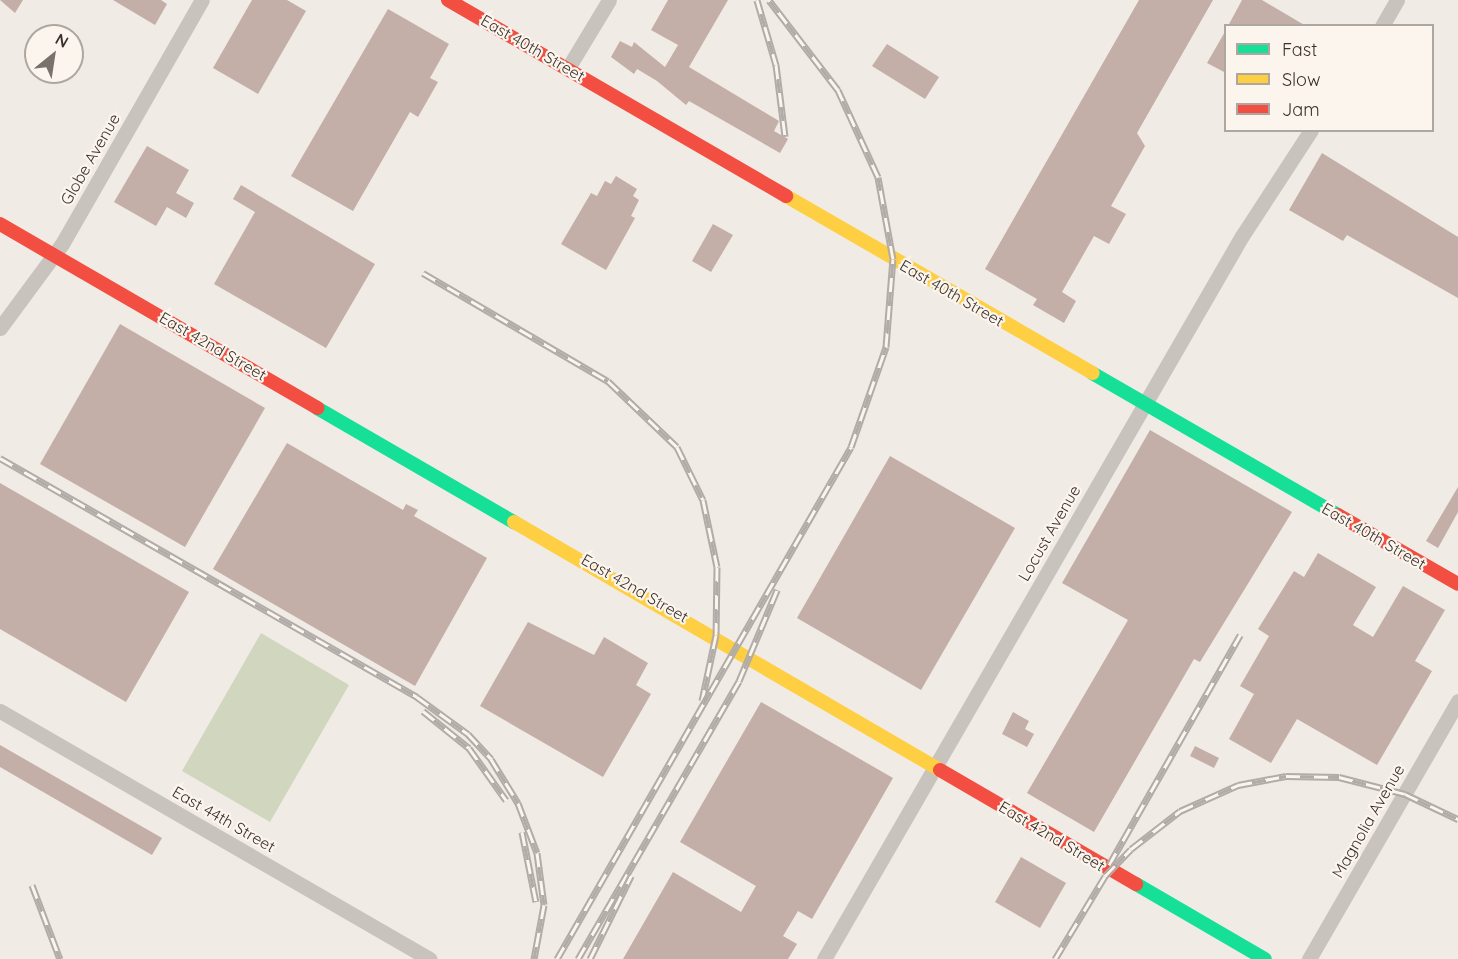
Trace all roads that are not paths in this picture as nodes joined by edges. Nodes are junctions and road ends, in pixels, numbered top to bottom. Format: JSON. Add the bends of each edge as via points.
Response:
{"nodes":[{"id":1,"x":202,"y":0,"type":"edge"},
{"id":2,"x":448,"y":0,"type":"edge"},
{"id":3,"x":609,"y":0,"type":"edge"},
{"id":4,"x":1397,"y":0,"type":"edge"},
{"id":5,"x":1383,"y":24,"type":"edge"},
{"id":6,"x":568,"y":68,"type":"junction"},
{"id":7,"x":1310,"y":132,"type":"edge"},
{"id":8,"x":0,"y":224,"type":"edge"},
{"id":9,"x":55,"y":255,"type":"junction"},
{"id":10,"x":0,"y":328,"type":"edge"},
{"id":11,"x":1144,"y":404,"type":"junction"},
{"id":12,"x":1458,"y":584,"type":"edge"},
{"id":13,"x":1458,"y":701,"type":"edge"},
{"id":14,"x":0,"y":711,"type":"edge"},
{"id":15,"x":936,"y":765,"type":"junction"},
{"id":16,"x":429,"y":959,"type":"edge"},
{"id":17,"x":824,"y":959,"type":"edge"},
{"id":18,"x":1266,"y":959,"type":"edge"},
{"id":19,"x":1310,"y":959,"type":"edge"}],
"edges":[{"from":1,"to":9,"type":"street","name":"Globe Avenue"},
{"from":2,"to":6,"type":"street","name":"East 40th Street"},
{"from":3,"to":6,"type":"street"},
{"from":4,"to":5,"type":"street"},
{"from":6,"to":11,"type":"street","name":"East 40th Street"},
{"from":7,"to":11,"type":"street","name":"Locust Avenue","via":[[1259,207]]},
{"from":8,"to":9,"type":"street","name":"East 42nd Street"},
{"from":9,"to":10,"type":"street","name":"Globe Avenue"},
{"from":9,"to":15,"type":"street","name":"East 42nd Street"},
{"from":11,"to":12,"type":"street","name":"East 40th Street"},
{"from":11,"to":15,"type":"street","name":"Locust Avenue"},
{"from":13,"to":19,"type":"street","name":"Magnolia Avenue"},
{"from":14,"to":16,"type":"street","name":"East 44th Street"},
{"from":15,"to":17,"type":"street","name":"Locust Avenue"},
{"from":15,"to":18,"type":"street","name":"East 42nd Street"}]}
